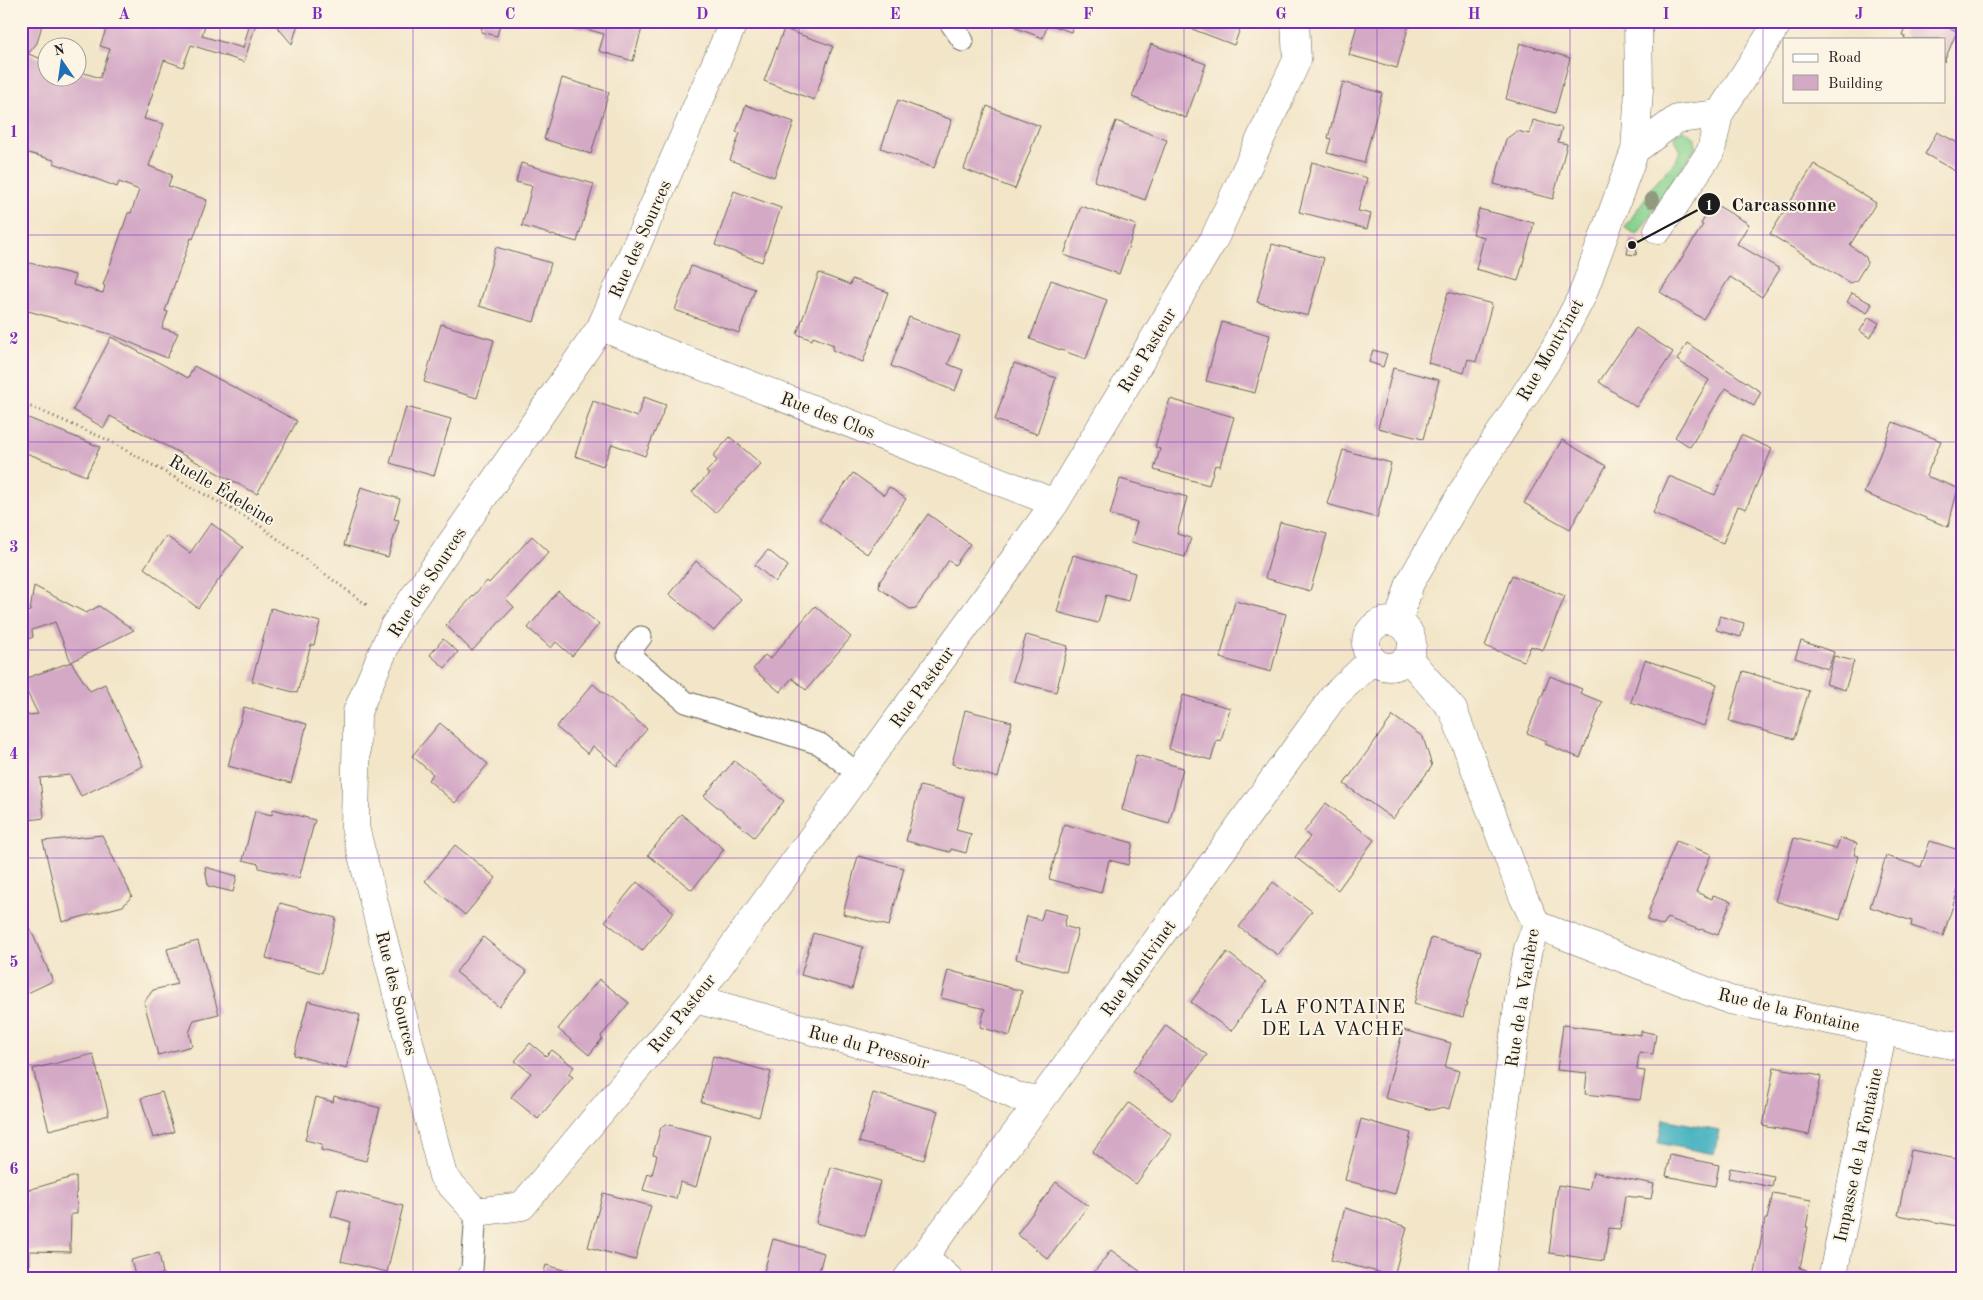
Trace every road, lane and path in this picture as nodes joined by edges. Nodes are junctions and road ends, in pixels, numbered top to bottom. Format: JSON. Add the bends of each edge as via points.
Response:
{"nodes":[{"id":1,"x":734,"y":21,"type":"edge"},
{"id":2,"x":949,"y":21,"type":"edge"},
{"id":3,"x":1295,"y":21,"type":"edge"},
{"id":4,"x":1638,"y":21,"type":"edge"},
{"id":5,"x":1779,"y":21,"type":"edge"},
{"id":6,"x":963,"y":41,"type":"dead end"},
{"id":7,"x":1719,"y":114,"type":"junction"},
{"id":8,"x":1635,"y":150,"type":"junction"},
{"id":9,"x":1658,"y":230,"type":"dead end"},
{"id":10,"x":601,"y":327,"type":"junction"},
{"id":11,"x":21,"y":404,"type":"edge"},
{"id":12,"x":1055,"y":503,"type":"junction"},
{"id":13,"x":1398,"y":622,"type":"junction"},
{"id":14,"x":394,"y":626,"type":"junction"},
{"id":15,"x":641,"y":637,"type":"dead end"},
{"id":16,"x":1408,"y":658,"type":"junction"},
{"id":17,"x":1372,"y":660,"type":"junction"},
{"id":18,"x":858,"y":774,"type":"junction"},
{"id":19,"x":1537,"y":925,"type":"junction"},
{"id":20,"x":694,"y":999,"type":"junction"},
{"id":21,"x":1883,"y":1031,"type":"junction"},
{"id":22,"x":1962,"y":1047,"type":"edge"},
{"id":23,"x":1041,"y":1100,"type":"junction"},
{"id":24,"x":476,"y":1212,"type":"junction"},
{"id":25,"x":924,"y":1257,"type":"junction"},
{"id":26,"x":466,"y":1279,"type":"edge"},
{"id":27,"x":907,"y":1279,"type":"edge"},
{"id":28,"x":949,"y":1279,"type":"edge"},
{"id":29,"x":1482,"y":1279,"type":"edge"},
{"id":30,"x":1832,"y":1279,"type":"edge"}],
"edges":[{"from":1,"to":10,"type":"street","name":"Rue des Sources"},
{"from":2,"to":6,"type":"lane"},
{"from":3,"to":12,"type":"street","name":"Rue Pasteur","via":[[1296,60],[1214,238]]},
{"from":4,"to":8,"type":"street","name":"Rue Montvinet","via":[[1639,90]]},
{"from":5,"to":7,"type":"street"},
{"from":7,"to":8,"type":"street","via":[[1677,119]]},
{"from":7,"to":9,"type":"street","via":[[1711,150]]},
{"from":8,"to":13,"type":"street","name":"Rue Montvinet","via":[[1582,296],[1555,348],[1466,486],[1410,582]]},
{"from":10,"to":12,"type":"street","name":"Rue des Clos"},
{"from":10,"to":14,"type":"street","name":"Rue des Sources"},
{"from":11,"to":14,"type":"path","name":"Ruelle Édeleine","via":[[108,440],[259,525]]},
{"from":12,"to":18,"type":"street","name":"Rue Pasteur"},
{"from":13,"to":16,"type":"street","via":[[1412,637]]},
{"from":13,"to":17,"type":"street","via":[[1382,621],[1370,630],[1366,645]]},
{"from":14,"to":24,"type":"street","name":"Rue des Sources","via":[[358,712],[355,828],[443,1176]]},
{"from":15,"to":18,"type":"lane","via":[[628,654],[686,702],[820,744]]},
{"from":16,"to":17,"type":"street","via":[[1390,667]]},
{"from":16,"to":19,"type":"street","name":"Rue de la Vachère","via":[[1453,710]]},
{"from":17,"to":23,"type":"street","name":"Rue Montvinet","via":[[1334,696]]},
{"from":18,"to":20,"type":"street","name":"Rue Pasteur"},
{"from":19,"to":21,"type":"street","name":"Rue de la Fontaine","via":[[1730,1000]]},
{"from":19,"to":29,"type":"street","name":"Rue de la Vachère","via":[[1528,949],[1520,991]]},
{"from":20,"to":23,"type":"street","name":"Rue du Pressoir","via":[[967,1073],[1016,1096]]},
{"from":20,"to":24,"type":"street","name":"Rue Pasteur","via":[[522,1206]]},
{"from":21,"to":22,"type":"street","name":"Rue de la Fontaine"},
{"from":21,"to":30,"type":"street","name":"Impasse de la Fontaine"},
{"from":23,"to":25,"type":"street","name":"Rue Montvinet"},
{"from":24,"to":26,"type":"lane","via":[[472,1269]]},
{"from":25,"to":27,"type":"street","name":"Rue Montvinet"},
{"from":25,"to":28,"type":"street"}]}
